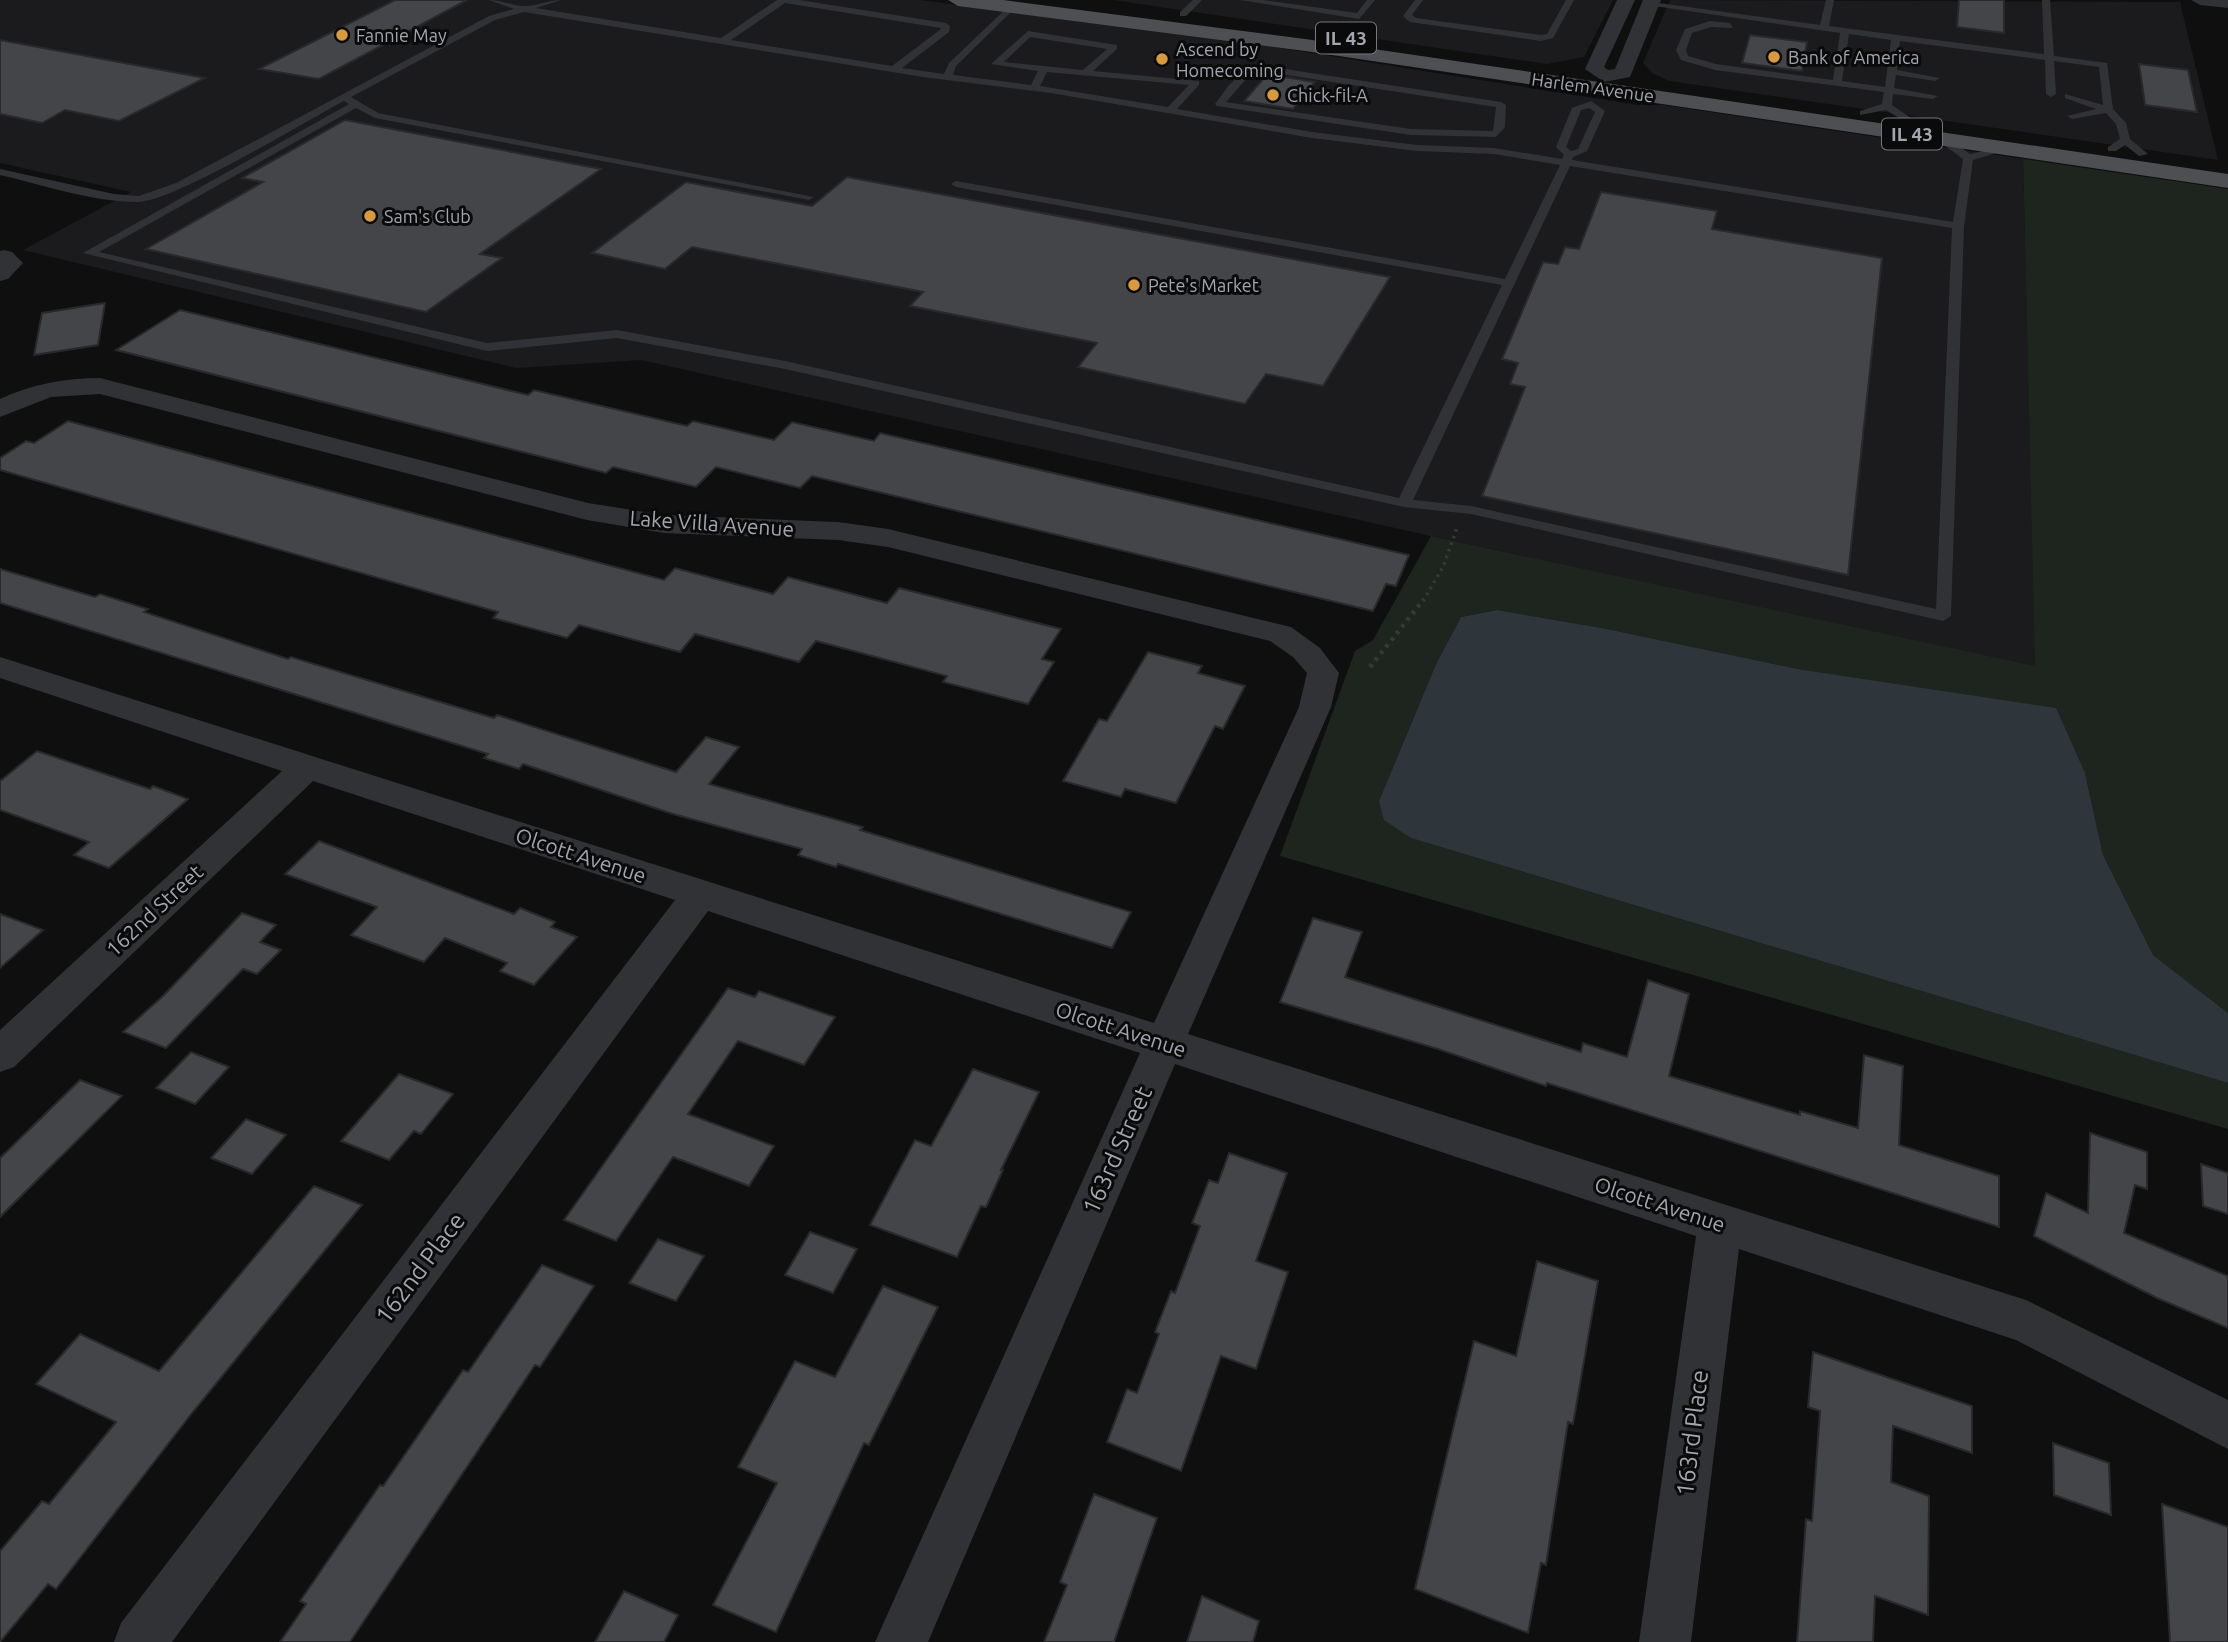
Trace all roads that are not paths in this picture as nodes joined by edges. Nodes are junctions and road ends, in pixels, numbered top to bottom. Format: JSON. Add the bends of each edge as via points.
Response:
{"nodes":[{"id":1,"x":493,"y":0,"type":"edge"},
{"id":2,"x":557,"y":0,"type":"edge"},
{"id":3,"x":782,"y":0,"type":"edge"},
{"id":4,"x":958,"y":0,"type":"edge"},
{"id":5,"x":1089,"y":0,"type":"edge"},
{"id":6,"x":1244,"y":0,"type":"edge"},
{"id":7,"x":1371,"y":0,"type":"edge"},
{"id":8,"x":1419,"y":0,"type":"edge"},
{"id":9,"x":1570,"y":0,"type":"edge"},
{"id":10,"x":1830,"y":0,"type":"edge"},
{"id":11,"x":2046,"y":0,"type":"edge"},
{"id":12,"x":1624,"y":3,"type":"edge"},
{"id":13,"x":1650,"y":5,"type":"edge"},
{"id":14,"x":1012,"y":7,"type":"junction"},
{"id":15,"x":1191,"y":7,"type":"edge"},
{"id":16,"x":523,"y":9,"type":"junction"},
{"id":17,"x":1825,"y":28,"type":"junction"},
{"id":18,"x":1844,"y":36,"type":"junction"},
{"id":19,"x":1896,"y":37,"type":"junction"},
{"id":20,"x":723,"y":41,"type":"junction"},
{"id":21,"x":2049,"y":58,"type":"junction"},
{"id":22,"x":894,"y":69,"type":"junction"},
{"id":23,"x":1044,"y":69,"type":"junction"},
{"id":24,"x":1892,"y":72,"type":"junction"},
{"id":25,"x":1085,"y":73,"type":"junction"},
{"id":26,"x":948,"y":76,"type":"junction"},
{"id":27,"x":1935,"y":78,"type":"dead end"},
{"id":28,"x":1837,"y":84,"type":"junction"},
{"id":29,"x":1034,"y":88,"type":"junction"},
{"id":30,"x":1597,"y":89,"type":"junction"},
{"id":31,"x":1889,"y":90,"type":"junction"},
{"id":32,"x":2051,"y":93,"type":"dead end"},
{"id":33,"x":1933,"y":96,"type":"dead end"},
{"id":34,"x":2068,"y":96,"type":"dead end"},
{"id":35,"x":344,"y":97,"type":"junction"},
{"id":36,"x":356,"y":104,"type":"junction"},
{"id":37,"x":1887,"y":106,"type":"junction"},
{"id":38,"x":2108,"y":110,"type":"junction"},
{"id":39,"x":1170,"y":111,"type":"junction"},
{"id":40,"x":1864,"y":113,"type":"junction"},
{"id":41,"x":2072,"y":116,"type":"dead end"},
{"id":42,"x":1907,"y":120,"type":"junction"},
{"id":43,"x":1500,"y":127,"type":"joint"},
{"id":44,"x":1942,"y":139,"type":"junction"},
{"id":45,"x":2119,"y":145,"type":"junction"},
{"id":46,"x":2002,"y":148,"type":"junction"},
{"id":47,"x":1968,"y":158,"type":"junction"},
{"id":48,"x":1567,"y":159,"type":"junction"},
{"id":49,"x":2228,"y":166,"type":"edge"},
{"id":50,"x":0,"y":172,"type":"edge"},
{"id":51,"x":2228,"y":181,"type":"edge"},
{"id":52,"x":956,"y":184,"type":"dead end"},
{"id":53,"x":808,"y":197,"type":"dead end"},
{"id":54,"x":1958,"y":226,"type":"junction"},
{"id":55,"x":1510,"y":283,"type":"junction"},
{"id":56,"x":0,"y":409,"type":"edge"},
{"id":57,"x":1404,"y":503,"type":"junction"},
{"id":58,"x":1314,"y":659,"type":"joint"},
{"id":59,"x":0,"y":667,"type":"edge"},
{"id":60,"x":309,"y":765,"type":"junction"},
{"id":61,"x":700,"y":894,"type":"junction"},
{"id":62,"x":1164,"y":1043,"type":"junction"},
{"id":63,"x":0,"y":1055,"type":"edge"},
{"id":64,"x":1720,"y":1223,"type":"junction"},
{"id":65,"x":2228,"y":1426,"type":"edge"},
{"id":66,"x":140,"y":1642,"type":"edge"},
{"id":67,"x":901,"y":1642,"type":"edge"},
{"id":68,"x":1665,"y":1642,"type":"edge"}],
"edges":[{"from":1,"to":16,"type":"lane"},
{"from":2,"to":16,"type":"lane"},
{"from":3,"to":20,"type":"lane"},
{"from":3,"to":22,"type":"lane","via":[[946,26]]},
{"from":4,"to":14,"type":"main road","name":"Harlem Avenue","number":"IL 43"},
{"from":5,"to":15,"type":"main road","name":"Harlem Avenue","number":"IL 43"},
{"from":6,"to":7,"type":"lane","via":[[1359,16]]},
{"from":8,"to":9,"type":"lane","via":[[1407,16],[1413,20],[1541,38],[1550,36]]},
{"from":10,"to":17,"type":"lane"},
{"from":11,"to":21,"type":"lane"},
{"from":12,"to":13,"type":"lane"},
{"from":12,"to":30,"type":"street","via":[[1594,69]]},
{"from":13,"to":17,"type":"lane"},
{"from":13,"to":30,"type":"street","via":[[1623,73]]},
{"from":14,"to":26,"type":"lane","via":[[952,65]]},
{"from":14,"to":30,"type":"main road","name":"Harlem Avenue","number":"IL 43"},
{"from":15,"to":30,"type":"main road","name":"Harlem Avenue","number":"IL 43"},
{"from":16,"to":20,"type":"lane"},
{"from":16,"to":35,"type":"lane","via":[[492,18]]},
{"from":17,"to":18,"type":"lane"},
{"from":18,"to":19,"type":"lane"},
{"from":18,"to":28,"type":"lane"},
{"from":18,"to":28,"type":"lane","via":[[1710,24],[1688,31],[1681,50],[1684,58],[1715,67]]},
{"from":19,"to":21,"type":"lane"},
{"from":19,"to":24,"type":"lane"},
{"from":20,"to":22,"type":"lane"},
{"from":21,"to":32,"type":"lane"},
{"from":21,"to":38,"type":"lane","via":[[2104,65]]},
{"from":22,"to":26,"type":"lane"},
{"from":23,"to":25,"type":"lane"},
{"from":23,"to":25,"type":"lane","via":[[996,64],[1028,34],[1114,47]]},
{"from":23,"to":29,"type":"lane"},
{"from":24,"to":27,"type":"lane"},
{"from":24,"to":31,"type":"lane"},
{"from":25,"to":39,"type":"lane","via":[[1196,83]]},
{"from":26,"to":29,"type":"lane"},
{"from":28,"to":31,"type":"lane"},
{"from":29,"to":39,"type":"lane"},
{"from":30,"to":40,"type":"main road","name":"Harlem Avenue","number":"IL 43"},
{"from":30,"to":44,"type":"main road","name":"Harlem Avenue","number":"IL 43"},
{"from":30,"to":48,"type":"lane","via":[[1600,111],[1582,151]]},
{"from":30,"to":48,"type":"lane","via":[[1577,108],[1561,147]]},
{"from":31,"to":33,"type":"lane"},
{"from":31,"to":37,"type":"lane"},
{"from":34,"to":38,"type":"lane"},
{"from":35,"to":36,"type":"lane"},
{"from":35,"to":50,"type":"lane","via":[[180,185],[140,199]]},
{"from":36,"to":53,"type":"lane","via":[[375,115]]},
{"from":36,"to":57,"type":"lane","via":[[89,253],[487,347],[617,334],[785,365]]},
{"from":37,"to":40,"type":"lane"},
{"from":37,"to":42,"type":"lane"},
{"from":38,"to":41,"type":"lane"},
{"from":38,"to":45,"type":"lane","via":[[2121,123]]},
{"from":39,"to":48,"type":"lane","via":[[1417,148]]},
{"from":40,"to":42,"type":"main road","name":"Harlem Avenue","number":"IL 43"},
{"from":42,"to":45,"type":"main road","name":"Harlem Avenue","number":"IL 43"},
{"from":43,"to":43,"type":"lane","via":[[1496,134],[1411,132],[1220,104],[1252,67],[1501,105]]},
{"from":44,"to":46,"type":"main road","name":"Harlem Avenue","number":"IL 43"},
{"from":44,"to":47,"type":"lane"},
{"from":45,"to":49,"type":"main road","name":"Harlem Avenue","number":"IL 43","via":[[2143,154]]},
{"from":46,"to":47,"type":"lane"},
{"from":46,"to":51,"type":"main road","name":"Harlem Avenue","number":"IL 43"},
{"from":47,"to":54,"type":"lane"},
{"from":48,"to":54,"type":"lane"},
{"from":48,"to":55,"type":"lane"},
{"from":52,"to":55,"type":"lane"},
{"from":54,"to":57,"type":"lane","via":[[1943,616],[1462,509]]},
{"from":55,"to":57,"type":"lane"},
{"from":56,"to":58,"type":"street","name":"Lake Villa Avenue","via":[[64,385],[100,386],[587,511],[664,524],[838,531],[888,538],[1280,634],[1301,645]]},
{"from":58,"to":62,"type":"street","name":"163rd Street","via":[[1323,673],[1315,707]]},
{"from":59,"to":60,"type":"street","name":"Olcott Avenue"},
{"from":60,"to":61,"type":"street","name":"Olcott Avenue"},
{"from":60,"to":63,"type":"street","name":"162nd Street"},
{"from":61,"to":62,"type":"street","name":"Olcott Avenue"},
{"from":61,"to":66,"type":"street","name":"162nd Place"},
{"from":62,"to":64,"type":"street","name":"Olcott Avenue"},
{"from":62,"to":67,"type":"street","name":"163rd Street"},
{"from":64,"to":65,"type":"street","name":"Olcott Avenue","via":[[2026,1322]]},
{"from":64,"to":68,"type":"street","name":"163rd Place"}]}
